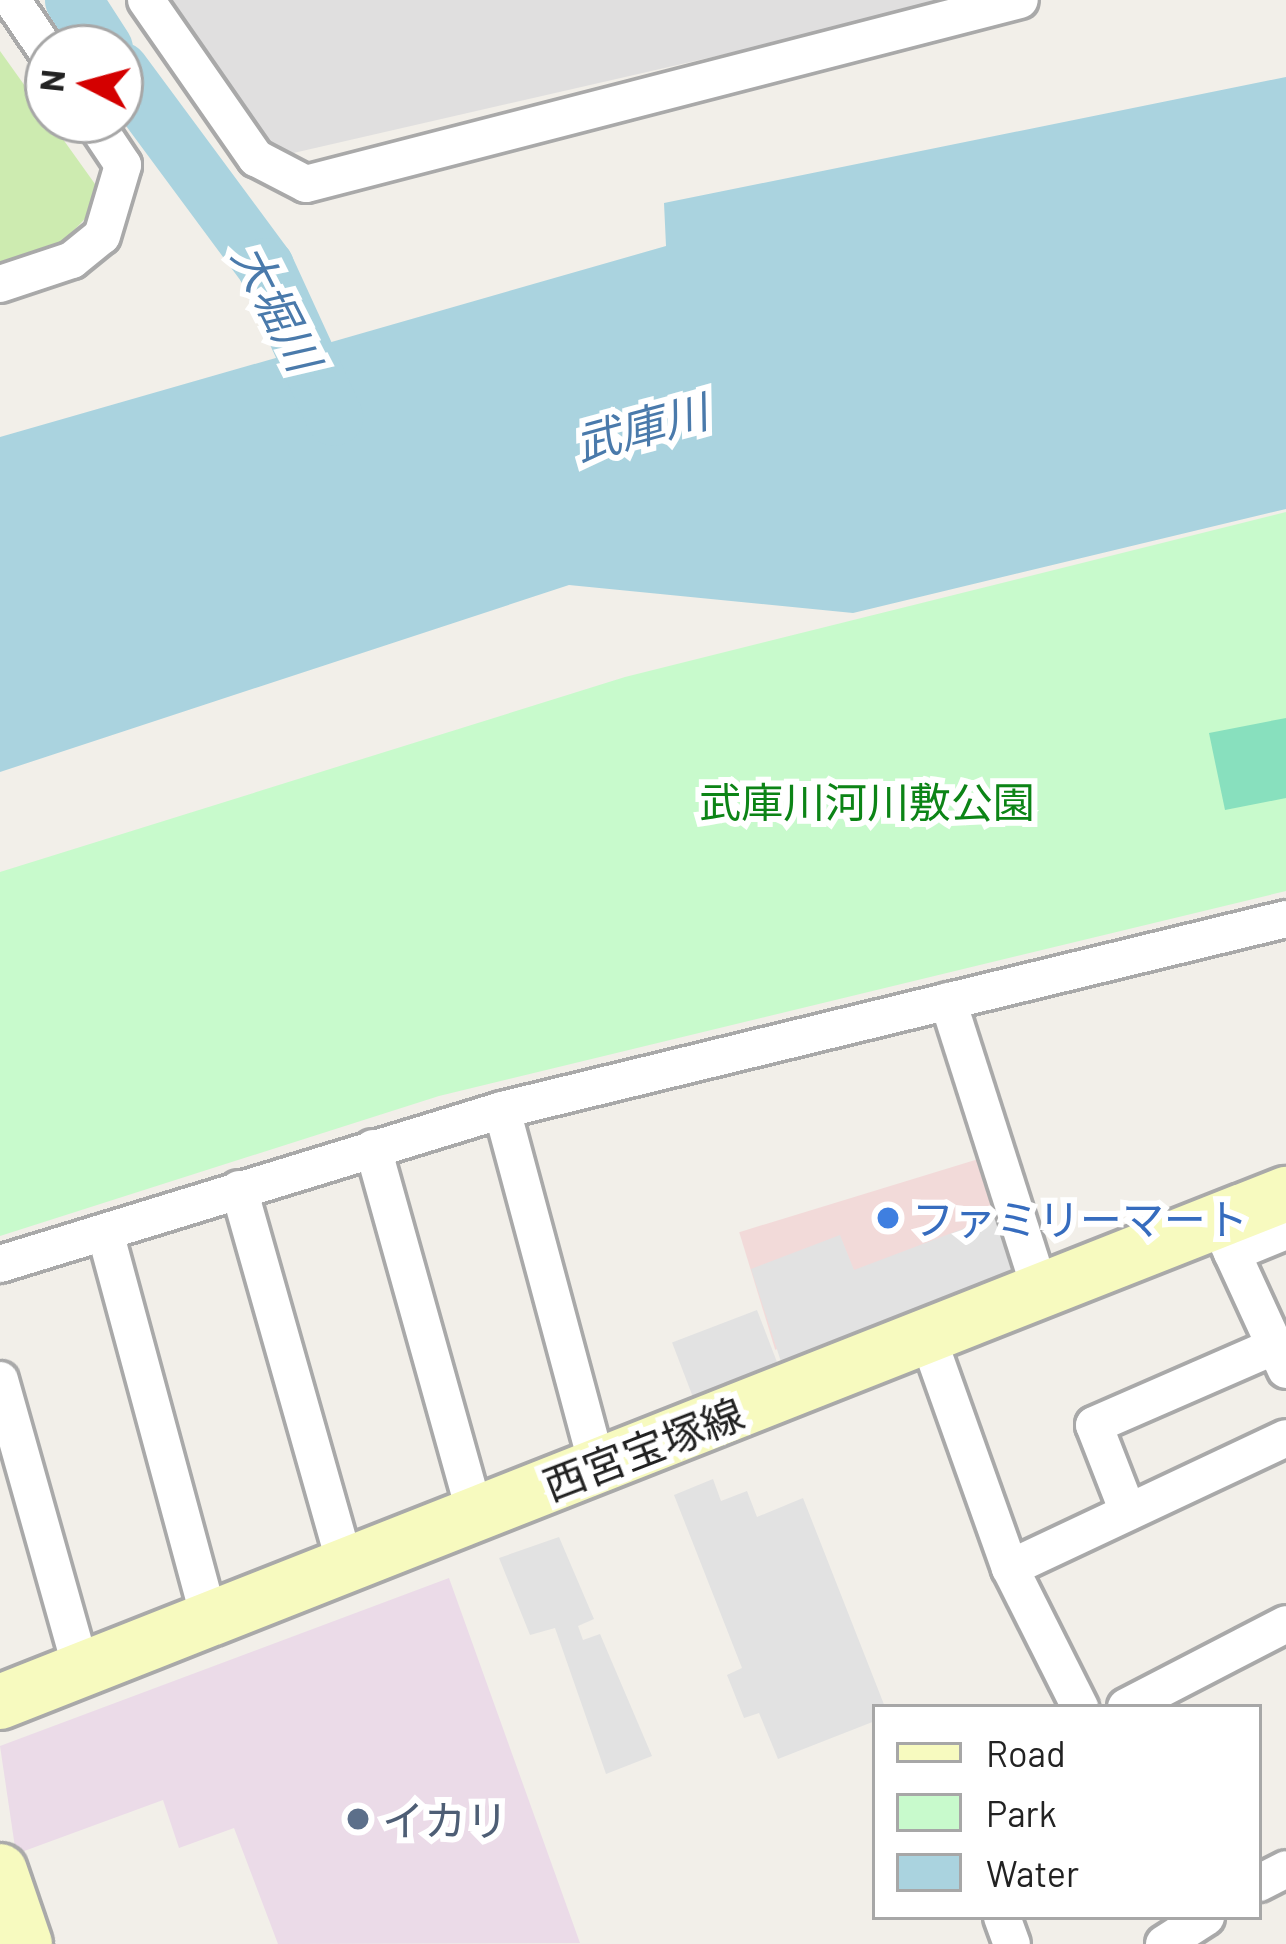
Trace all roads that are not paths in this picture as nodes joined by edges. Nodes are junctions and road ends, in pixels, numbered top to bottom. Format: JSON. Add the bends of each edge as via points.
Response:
{"nodes":[{"id":1,"x":146,"y":0,"type":"edge"},
{"id":2,"x":1020,"y":0,"type":"edge"},
{"id":3,"x":109,"y":144,"type":"edge"},
{"id":4,"x":0,"y":284,"type":"edge"},
{"id":5,"x":1286,"y":919,"type":"edge"},
{"id":6,"x":948,"y":1001,"type":"junction"},
{"id":7,"x":502,"y":1111,"type":"junction"},
{"id":8,"x":373,"y":1148,"type":"junction"},
{"id":9,"x":239,"y":1190,"type":"junction"},
{"id":10,"x":1286,"y":1193,"type":"edge"},
{"id":11,"x":1286,"y":1231,"type":"edge"},
{"id":12,"x":105,"y":1232,"type":"junction"},
{"id":13,"x":1224,"y":1236,"type":"junction"},
{"id":14,"x":0,"y":1264,"type":"edge"},
{"id":15,"x":1041,"y":1292,"type":"junction"},
{"id":16,"x":929,"y":1341,"type":"junction"},
{"id":17,"x":1281,"y":1358,"type":"edge"},
{"id":18,"x":0,"y":1380,"type":"edge"},
{"id":19,"x":1286,"y":1438,"type":"edge"},
{"id":20,"x":597,"y":1465,"type":"junction"},
{"id":21,"x":1128,"y":1512,"type":"junction"},
{"id":22,"x":475,"y":1513,"type":"junction"},
{"id":23,"x":345,"y":1563,"type":"junction"},
{"id":24,"x":1010,"y":1568,"type":"junction"},
{"id":25,"x":209,"y":1618,"type":"junction"},
{"id":26,"x":1286,"y":1624,"type":"edge"},
{"id":27,"x":81,"y":1669,"type":"junction"},
{"id":28,"x":0,"y":1702,"type":"edge"},
{"id":29,"x":1078,"y":1704,"type":"edge"},
{"id":30,"x":1132,"y":1704,"type":"edge"},
{"id":31,"x":0,"y":1870,"type":"edge"},
{"id":32,"x":1201,"y":1920,"type":"edge"},
{"id":33,"x":25,"y":1944,"type":"edge"},
{"id":34,"x":1160,"y":1944,"type":"edge"}],
"edges":[{"from":1,"to":2,"type":"street","via":[[256,158],[306,184]]},
{"from":3,"to":4,"type":"street","via":[[123,165],[102,236],[72,260]]},
{"from":5,"to":6,"type":"street"},
{"from":6,"to":7,"type":"street"},
{"from":6,"to":15,"type":"street"},
{"from":7,"to":8,"type":"street"},
{"from":7,"to":20,"type":"street"},
{"from":8,"to":9,"type":"street"},
{"from":8,"to":22,"type":"street"},
{"from":9,"to":12,"type":"street"},
{"from":9,"to":23,"type":"street"},
{"from":10,"to":13,"type":"main road","name":"西宮宝塚線"},
{"from":11,"to":13,"type":"street"},
{"from":12,"to":14,"type":"street"},
{"from":12,"to":25,"type":"street"},
{"from":13,"to":15,"type":"main road","name":"西宮宝塚線"},
{"from":13,"to":17,"type":"street"},
{"from":15,"to":16,"type":"main road","name":"西宮宝塚線"},
{"from":16,"to":20,"type":"main road","name":"西宮宝塚線"},
{"from":16,"to":24,"type":"street"},
{"from":17,"to":21,"type":"street","via":[[1094,1425]]},
{"from":18,"to":27,"type":"street"},
{"from":19,"to":21,"type":"street"},
{"from":20,"to":22,"type":"main road","name":"西宮宝塚線"},
{"from":21,"to":24,"type":"street"},
{"from":22,"to":23,"type":"main road","name":"西宮宝塚線"},
{"from":23,"to":25,"type":"main road","name":"西宮宝塚線"},
{"from":24,"to":29,"type":"street"},
{"from":25,"to":27,"type":"main road","name":"西宮宝塚線"},
{"from":26,"to":30,"type":"street"},
{"from":27,"to":28,"type":"main road","name":"西宮宝塚線"},
{"from":31,"to":33,"type":"main road"},
{"from":32,"to":34,"type":"street"}]}
